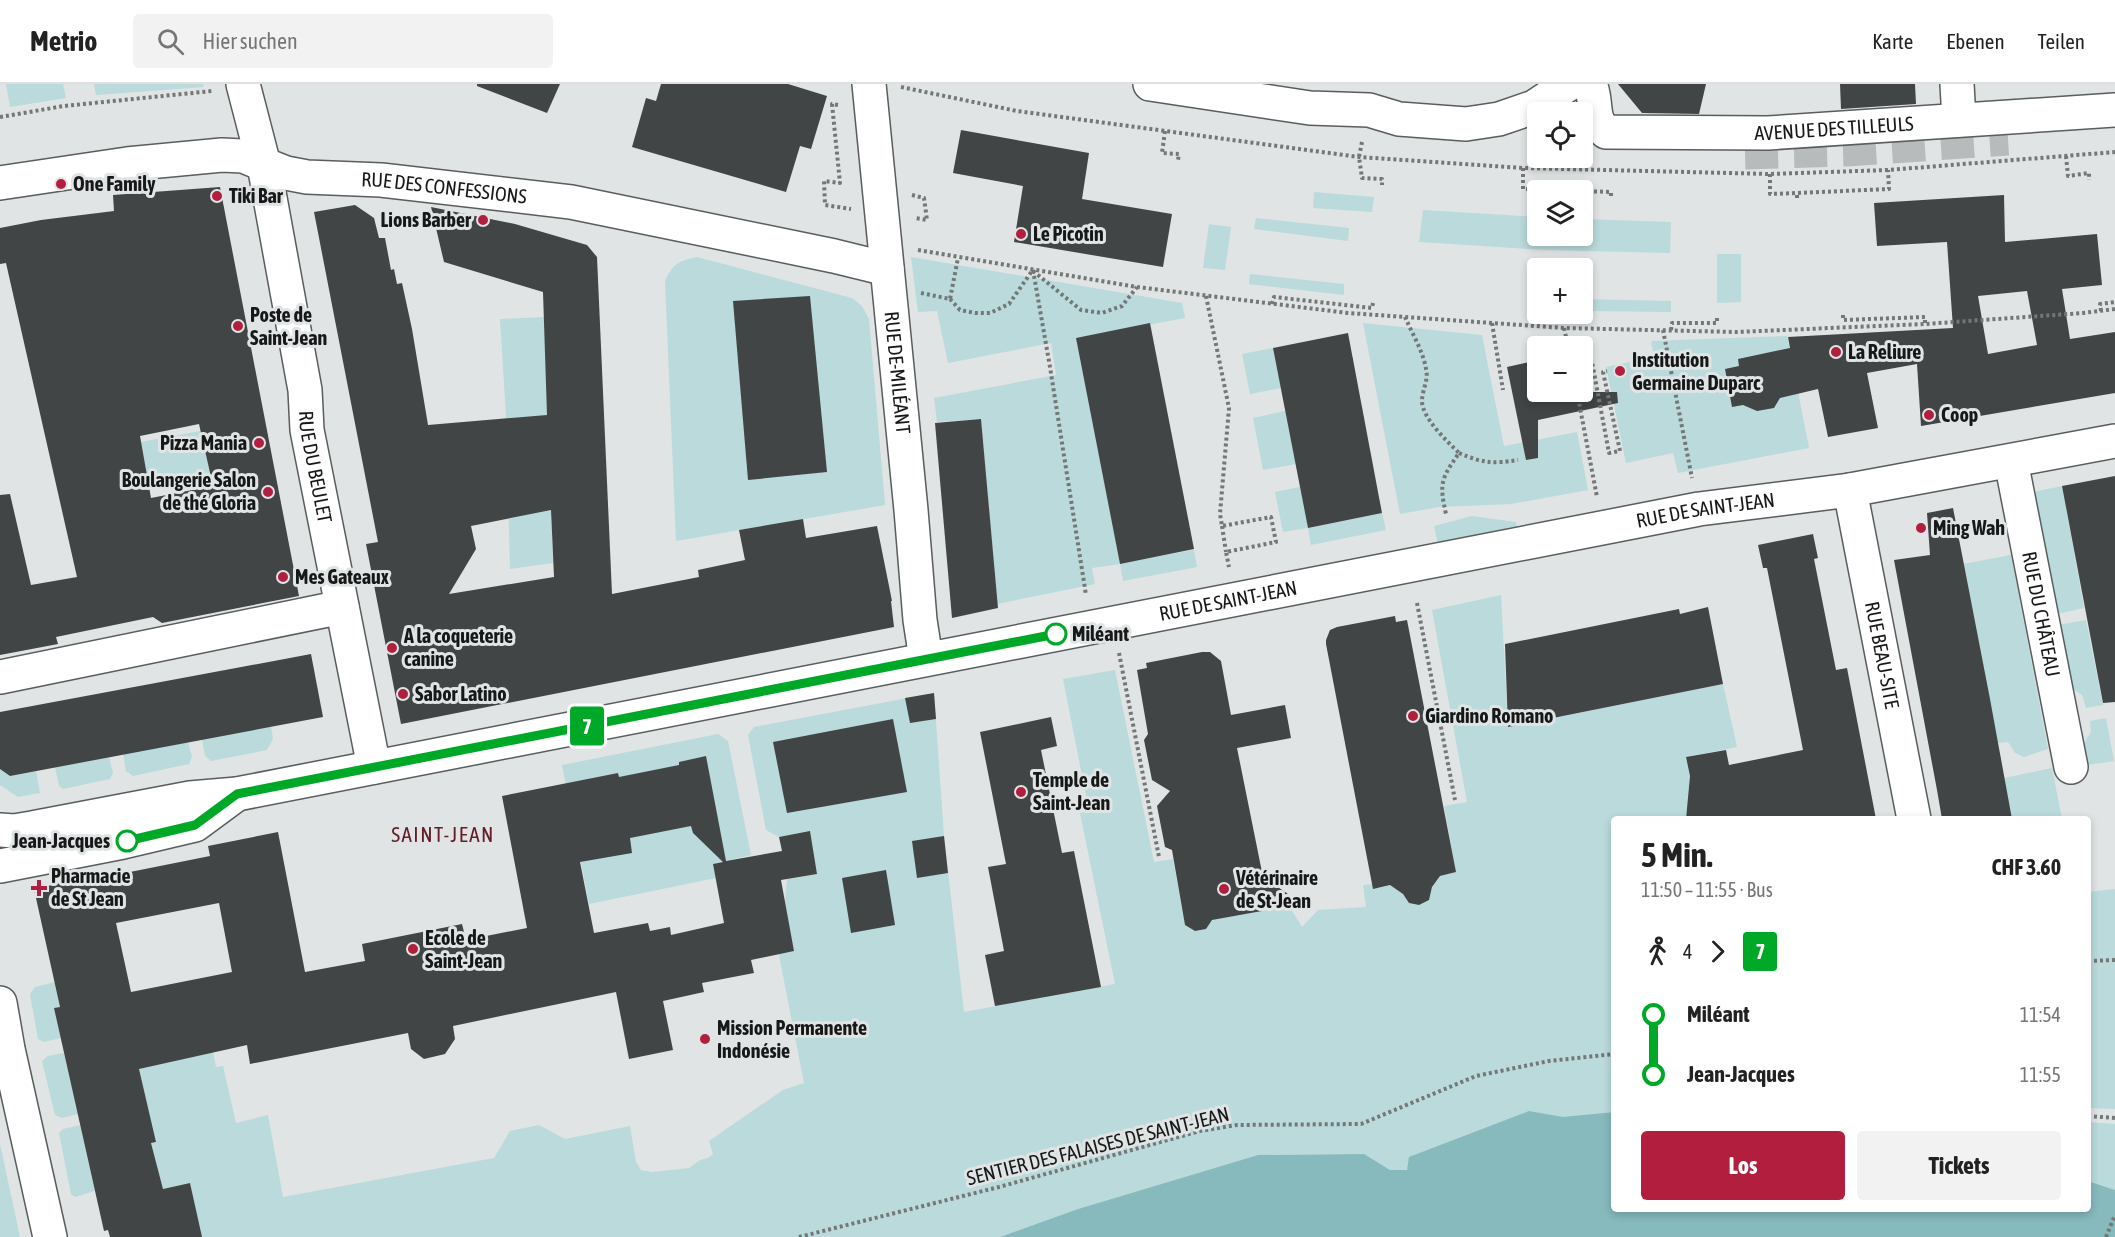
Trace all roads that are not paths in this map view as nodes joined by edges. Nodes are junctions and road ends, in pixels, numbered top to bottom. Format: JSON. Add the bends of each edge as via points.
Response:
{"nodes":[{"id":1,"x":869,"y":84,"type":"edge"},
{"id":2,"x":1150,"y":84,"type":"edge"},
{"id":3,"x":1336,"y":84,"type":"edge"},
{"id":4,"x":1569,"y":84,"type":"edge"},
{"id":5,"x":1590,"y":84,"type":"edge"},
{"id":6,"x":1957,"y":84,"type":"edge"},
{"id":7,"x":228,"y":87,"type":"edge"},
{"id":8,"x":1369,"y":110,"type":"junction"},
{"id":9,"x":2115,"y":110,"type":"edge"},
{"id":10,"x":1959,"y":120,"type":"junction"},
{"id":11,"x":2115,"y":126,"type":"edge"},
{"id":12,"x":1606,"y":132,"type":"junction"},
{"id":13,"x":2008,"y":139,"type":"tunnel mouth"},
{"id":14,"x":1745,"y":153,"type":"tunnel mouth"},
{"id":15,"x":264,"y":165,"type":"junction"},
{"id":16,"x":0,"y":183,"type":"edge"},
{"id":17,"x":901,"y":265,"type":"junction"},
{"id":18,"x":2115,"y":441,"type":"edge"},
{"id":19,"x":2011,"y":461,"type":"junction"},
{"id":20,"x":1850,"y":490,"type":"junction"},
{"id":21,"x":342,"y":607,"type":"junction"},
{"id":22,"x":926,"y":659,"type":"junction"},
{"id":23,"x":0,"y":677,"type":"edge"},
{"id":24,"x":374,"y":767,"type":"junction"},
{"id":25,"x":2071,"y":767,"type":"dead end"},
{"id":26,"x":237,"y":794,"type":"junction"},
{"id":27,"x":1913,"y":816,"type":"edge"},
{"id":28,"x":0,"y":830,"type":"edge"},
{"id":29,"x":0,"y":866,"type":"edge"},
{"id":30,"x":0,"y":1003,"type":"edge"},
{"id":31,"x":4,"y":1052,"type":"edge"},
{"id":32,"x":50,"y":1237,"type":"edge"}],
"edges":[{"from":1,"to":17,"type":"street","name":"RUE DE-MILÉANT"},
{"from":2,"to":8,"type":"street","via":[[1310,108]]},
{"from":3,"to":8,"type":"street"},
{"from":4,"to":8,"type":"street","via":[[1534,106],[1499,119],[1466,124],[1399,119]]},
{"from":5,"to":12,"type":"street","via":[[1595,118]]},
{"from":6,"to":10,"type":"street"},
{"from":7,"to":15,"type":"street","name":"RUE DU BEULET"},
{"from":9,"to":10,"type":"street","name":"AVENUE DES TILLEULS"},
{"from":10,"to":12,"type":"street","name":"AVENUE DES TILLEULS","via":[[1768,133]]},
{"from":11,"to":13,"type":"street"},
{"from":12,"to":14,"type":"street","via":[[1617,152]]},
{"from":15,"to":16,"type":"street","name":"RUE DES CONFESSIONS","via":[[243,156],[222,154]]},
{"from":15,"to":17,"type":"street","name":"RUE DES CONFESSIONS","via":[[307,177],[381,180],[571,202],[834,256]]},
{"from":15,"to":21,"type":"street","name":"RUE DU BEULET","via":[[304,390],[307,430]]},
{"from":17,"to":22,"type":"street","name":"RUE DE-MILÉANT","via":[[911,510]]},
{"from":18,"to":19,"type":"street","name":"RUE DE SAINT-JEAN"},
{"from":19,"to":20,"type":"street","name":"RUE DE SAINT-JEAN"},
{"from":19,"to":25,"type":"street","name":"RUE DU CHÂTEAU"},
{"from":20,"to":22,"type":"street","name":"RUE DE SAINT-JEAN","via":[[1699,509]]},
{"from":20,"to":27,"type":"street","name":"RUE BEAU-SITE"},
{"from":21,"to":23,"type":"street"},
{"from":21,"to":24,"type":"street","name":"RUE DU BEULET"},
{"from":22,"to":24,"type":"street","name":"RUE DE SAINT-JEAN"},
{"from":24,"to":26,"type":"street","name":"RUE DE SAINT-JEAN"},
{"from":26,"to":28,"type":"street","name":"RUE DE SAINT-JEAN","via":[[190,798]]},
{"from":26,"to":29,"type":"street","name":"RUE DE SAINT-JEAN","via":[[195,825]]},
{"from":30,"to":31,"type":"street"},
{"from":31,"to":32,"type":"street"}]}
